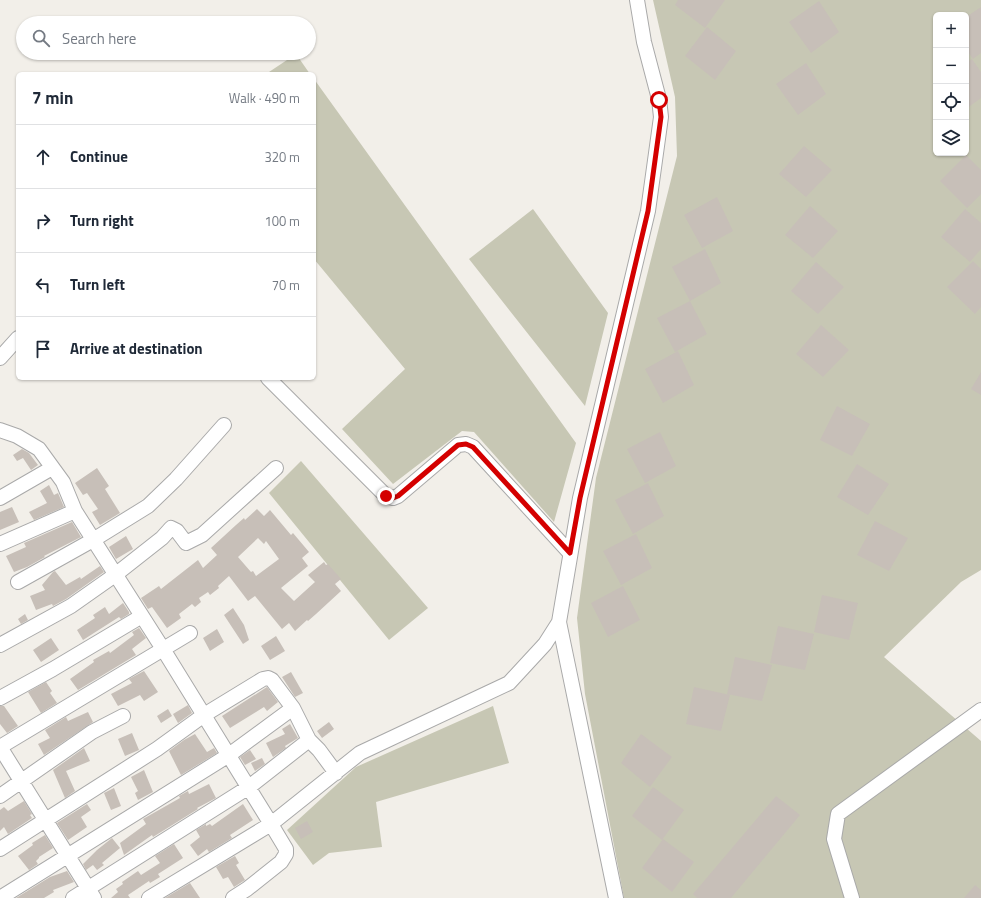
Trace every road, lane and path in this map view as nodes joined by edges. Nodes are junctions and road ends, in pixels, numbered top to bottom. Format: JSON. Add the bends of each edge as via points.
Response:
{"nodes":[{"id":1,"x":637,"y":0,"type":"edge"},
{"id":2,"x":16,"y":340,"type":"edge"},
{"id":3,"x":0,"y":358,"type":"edge"},
{"id":4,"x":270,"y":380,"type":"edge"},
{"id":5,"x":224,"y":424,"type":"dead end"},
{"id":6,"x":3,"y":433,"type":"edge"},
{"id":7,"x":52,"y":468,"type":"junction"},
{"id":8,"x":276,"y":468,"type":"dead end"},
{"id":9,"x":0,"y":498,"type":"edge"},
{"id":10,"x":75,"y":511,"type":"junction"},
{"id":11,"x":93,"y":540,"type":"junction"},
{"id":12,"x":0,"y":544,"type":"edge"},
{"id":13,"x":570,"y":553,"type":"junction"},
{"id":14,"x":115,"y":575,"type":"junction"},
{"id":15,"x":18,"y":582,"type":"dead end"},
{"id":16,"x":142,"y":616,"type":"junction"},
{"id":17,"x":559,"y":622,"type":"junction"},
{"id":18,"x":190,"y":633,"type":"dead end"},
{"id":19,"x":0,"y":645,"type":"edge"},
{"id":20,"x":163,"y":650,"type":"junction"},
{"id":21,"x":0,"y":698,"type":"edge"},
{"id":22,"x":293,"y":708,"type":"junction"},
{"id":23,"x":981,"y":710,"type":"edge"},
{"id":24,"x":204,"y":715,"type":"junction"},
{"id":25,"x":123,"y":716,"type":"dead end"},
{"id":26,"x":310,"y":740,"type":"junction"},
{"id":27,"x":0,"y":747,"type":"edge"},
{"id":28,"x":229,"y":755,"type":"junction"},
{"id":29,"x":336,"y":773,"type":"junction"},
{"id":30,"x":21,"y":782,"type":"junction"},
{"id":31,"x":249,"y":787,"type":"junction"},
{"id":32,"x":0,"y":796,"type":"edge"},
{"id":33,"x":45,"y":820,"type":"junction"},
{"id":34,"x":271,"y":824,"type":"junction"},
{"id":35,"x":0,"y":849,"type":"edge"},
{"id":36,"x":66,"y":855,"type":"junction"},
{"id":37,"x":91,"y":893,"type":"edge"},
{"id":38,"x":0,"y":898,"type":"edge"},
{"id":39,"x":73,"y":898,"type":"edge"},
{"id":40,"x":150,"y":898,"type":"edge"},
{"id":41,"x":232,"y":898,"type":"edge"},
{"id":42,"x":616,"y":898,"type":"edge"},
{"id":43,"x":852,"y":898,"type":"edge"}],
"edges":[{"from":1,"to":13,"type":"street","via":[[661,117],[648,211],[580,498]]},
{"from":2,"to":3,"type":"street"},
{"from":4,"to":13,"type":"street","via":[[386,496],[398,496],[458,445],[466,444],[473,447]]},
{"from":5,"to":11,"type":"street","via":[[176,479],[148,506]]},
{"from":6,"to":7,"type":"street","via":[[17,436],[39,449]]},
{"from":7,"to":9,"type":"street"},
{"from":7,"to":10,"type":"street","via":[[63,482]]},
{"from":8,"to":14,"type":"street","via":[[202,535],[186,543],[177,531],[171,528]]},
{"from":10,"to":11,"type":"street"},
{"from":10,"to":12,"type":"street"},
{"from":11,"to":14,"type":"street"},
{"from":11,"to":15,"type":"street"},
{"from":13,"to":17,"type":"street"},
{"from":14,"to":16,"type":"street"},
{"from":14,"to":19,"type":"street","via":[[71,606]]},
{"from":16,"to":20,"type":"street"},
{"from":16,"to":21,"type":"street"},
{"from":17,"to":29,"type":"street","via":[[545,644],[509,683],[360,753]]},
{"from":17,"to":42,"type":"street"},
{"from":18,"to":20,"type":"street"},
{"from":20,"to":24,"type":"street"},
{"from":20,"to":27,"type":"street"},
{"from":22,"to":24,"type":"street","via":[[268,678]]},
{"from":22,"to":26,"type":"street"},
{"from":22,"to":28,"type":"street"},
{"from":23,"to":43,"type":"street","via":[[838,814],[834,839]]},
{"from":24,"to":28,"type":"street"},
{"from":24,"to":33,"type":"street","via":[[157,749]]},
{"from":25,"to":30,"type":"street","via":[[92,732]]},
{"from":26,"to":29,"type":"street"},
{"from":26,"to":31,"type":"street"},
{"from":27,"to":30,"type":"street"},
{"from":28,"to":31,"type":"street"},
{"from":28,"to":36,"type":"street"},
{"from":29,"to":34,"type":"street"},
{"from":30,"to":32,"type":"street"},
{"from":30,"to":33,"type":"street"},
{"from":31,"to":34,"type":"street"},
{"from":31,"to":37,"type":"street"},
{"from":33,"to":35,"type":"street"},
{"from":33,"to":36,"type":"street"},
{"from":34,"to":40,"type":"street"},
{"from":34,"to":41,"type":"street","via":[[286,848],[286,854],[281,862]]},
{"from":36,"to":37,"type":"street"},
{"from":36,"to":38,"type":"street"},
{"from":37,"to":39,"type":"street"}]}
